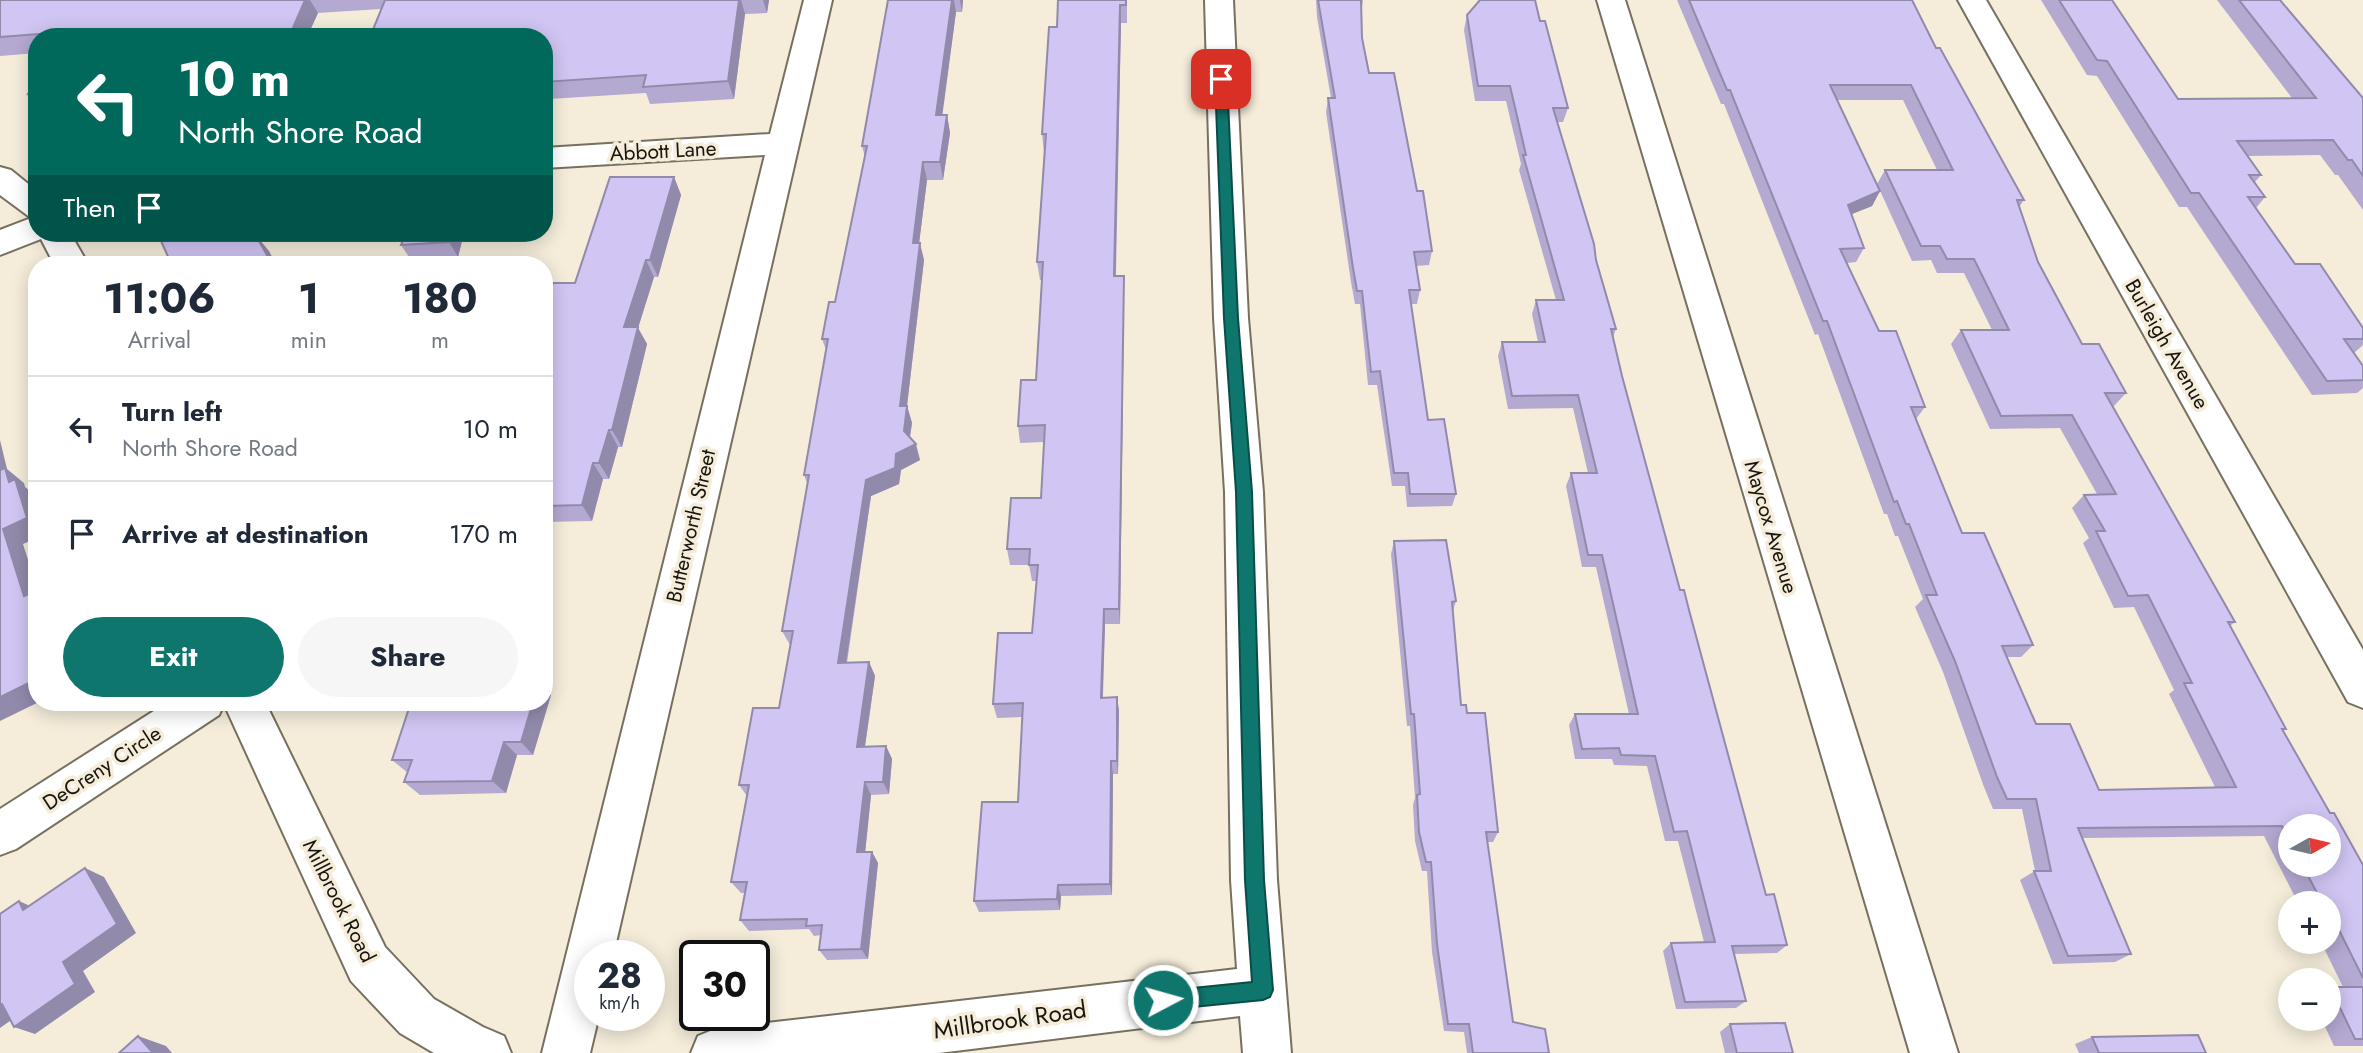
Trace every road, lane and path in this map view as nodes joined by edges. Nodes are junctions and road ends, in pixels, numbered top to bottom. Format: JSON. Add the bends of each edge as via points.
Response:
{"nodes":[{"id":1,"x":818,"y":0,"type":"edge"},
{"id":2,"x":1219,"y":0,"type":"edge"},
{"id":3,"x":1611,"y":0,"type":"edge"},
{"id":4,"x":1972,"y":0,"type":"edge"},
{"id":5,"x":782,"y":144,"type":"junction"},
{"id":6,"x":553,"y":157,"type":"edge"},
{"id":7,"x":0,"y":178,"type":"edge"},
{"id":8,"x":28,"y":201,"type":"edge"},
{"id":9,"x":28,"y":232,"type":"edge"},
{"id":10,"x":0,"y":243,"type":"edge"},
{"id":11,"x":2363,"y":689,"type":"edge"},
{"id":12,"x":190,"y":711,"type":"edge"},
{"id":13,"x":248,"y":711,"type":"edge"},
{"id":14,"x":0,"y":834,"type":"edge"},
{"id":15,"x":1263,"y":990,"type":"junction"},
{"id":16,"x":487,"y":1053,"type":"edge"},
{"id":17,"x":566,"y":1053,"type":"edge"},
{"id":18,"x":716,"y":1053,"type":"edge"},
{"id":19,"x":1267,"y":1053,"type":"edge"},
{"id":20,"x":1934,"y":1053,"type":"edge"}],
"edges":[{"from":1,"to":5,"type":"street","name":"Butterworth Street"},
{"from":2,"to":15,"type":"street","via":[[1226,223],[1244,492],[1254,880]]},
{"from":3,"to":20,"type":"street","name":"Maycox Avenue"},
{"from":4,"to":11,"type":"street","name":"Burleigh Avenue"},
{"from":5,"to":6,"type":"street","name":"Abbott Lane"},
{"from":5,"to":17,"type":"street","name":"Butterworth Street"},
{"from":7,"to":8,"type":"street"},
{"from":9,"to":10,"type":"street"},
{"from":12,"to":14,"type":"street","name":"DeCreny Circle"},
{"from":13,"to":16,"type":"street","name":"Millbrook Road","via":[[368,964],[417,1016]]},
{"from":15,"to":18,"type":"street","name":"Millbrook Road","via":[[852,1041]]},
{"from":15,"to":19,"type":"street"}]}
